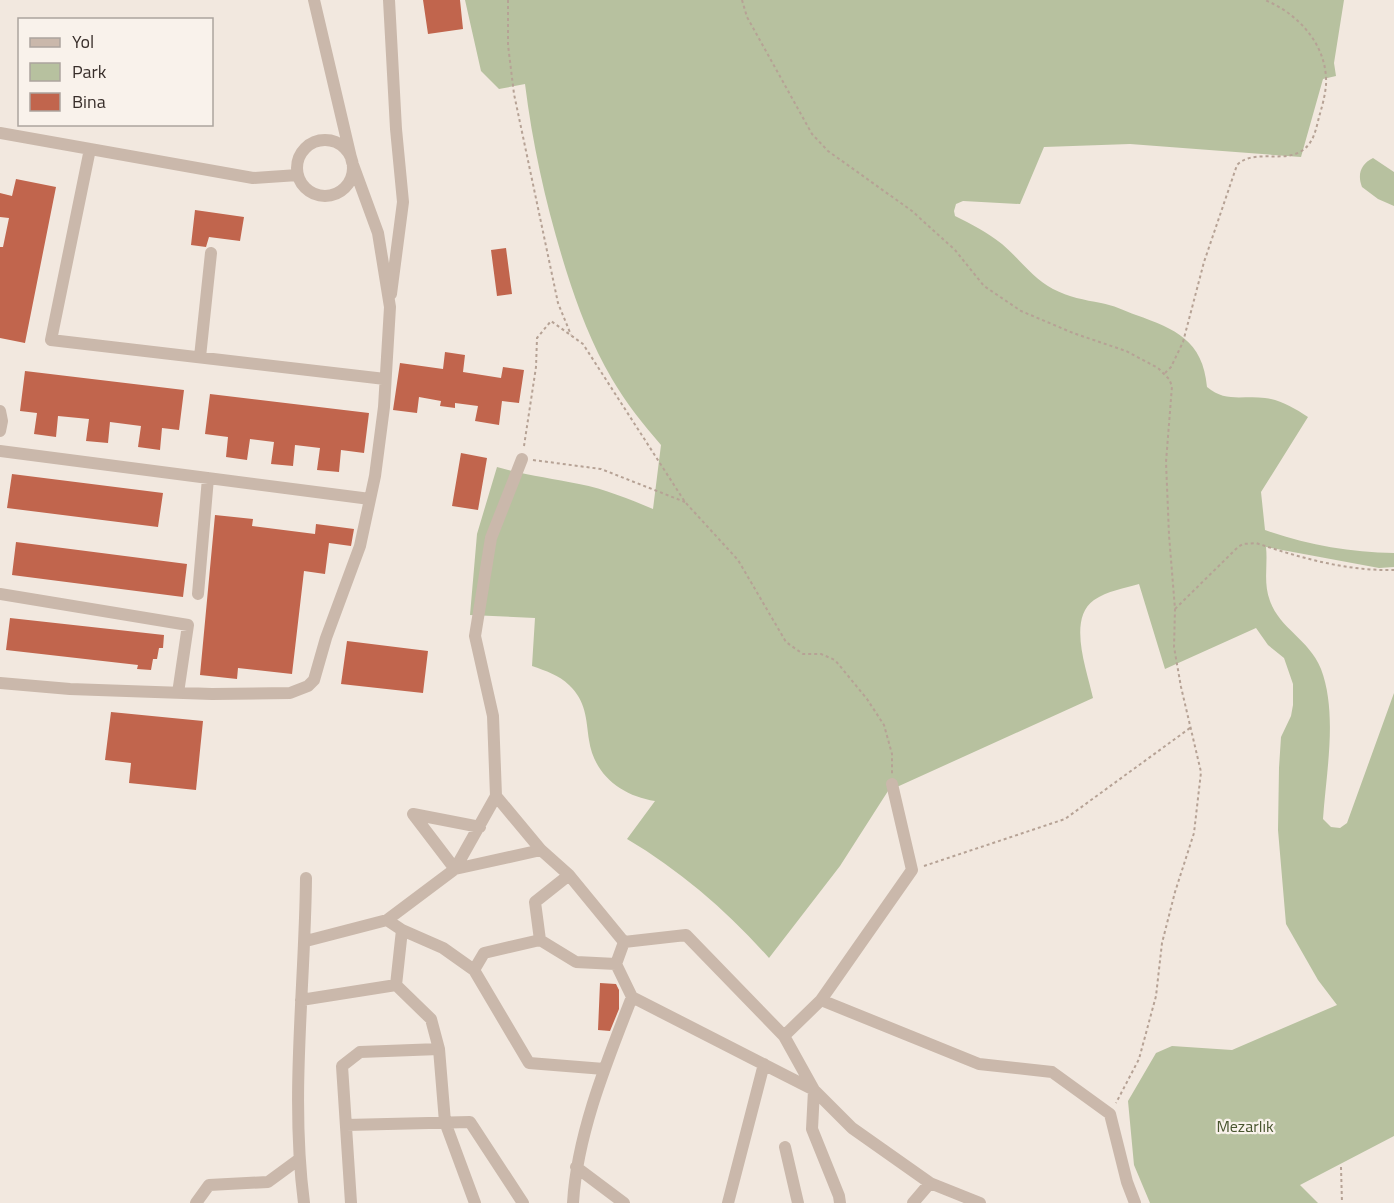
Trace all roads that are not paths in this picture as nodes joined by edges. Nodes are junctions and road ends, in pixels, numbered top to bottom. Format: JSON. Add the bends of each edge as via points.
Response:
{"nodes":[{"id":1,"x":314,"y":0,"type":"edge"},
{"id":2,"x":389,"y":0,"type":"edge"},
{"id":3,"x":0,"y":133,"type":"edge"},
{"id":4,"x":90,"y":149,"type":"junction"},
{"id":5,"x":352,"y":162,"type":"junction"},
{"id":6,"x":298,"y":175,"type":"junction"},
{"id":7,"x":211,"y":253,"type":"dead end"},
{"id":8,"x":390,"y":307,"type":"junction"},
{"id":9,"x":200,"y":357,"type":"junction"},
{"id":10,"x":385,"y":379,"type":"junction"},
{"id":11,"x":0,"y":411,"type":"edge"},
{"id":12,"x":0,"y":431,"type":"edge"},
{"id":13,"x":0,"y":451,"type":"edge"},
{"id":14,"x":522,"y":459,"type":"road end"},
{"id":15,"x":208,"y":478,"type":"junction"},
{"id":16,"x":370,"y":500,"type":"junction"},
{"id":17,"x":0,"y":594,"type":"edge"},
{"id":18,"x":198,"y":594,"type":"dead end"},
{"id":19,"x":0,"y":683,"type":"edge"},
{"id":20,"x":178,"y":693,"type":"junction"},
{"id":21,"x":892,"y":784,"type":"road end"},
{"id":22,"x":496,"y":796,"type":"junction"},
{"id":23,"x":480,"y":827,"type":"junction"},
{"id":24,"x":541,"y":850,"type":"junction"},
{"id":25,"x":455,"y":868,"type":"junction"},
{"id":26,"x":569,"y":875,"type":"junction"},
{"id":27,"x":306,"y":878,"type":"dead end"},
{"id":28,"x":387,"y":920,"type":"junction"},
{"id":29,"x":402,"y":930,"type":"junction"},
{"id":30,"x":540,"y":940,"type":"junction"},
{"id":31,"x":306,"y":941,"type":"junction"},
{"id":32,"x":624,"y":942,"type":"junction"},
{"id":33,"x":616,"y":964,"type":"junction"},
{"id":34,"x":474,"y":970,"type":"junction"},
{"id":35,"x":396,"y":985,"type":"junction"},
{"id":36,"x":632,"y":997,"type":"junction"},
{"id":37,"x":301,"y":1000,"type":"junction"},
{"id":38,"x":820,"y":1000,"type":"junction"},
{"id":39,"x":784,"y":1036,"type":"junction"},
{"id":40,"x":439,"y":1049,"type":"junction"},
{"id":41,"x":764,"y":1064,"type":"junction"},
{"id":42,"x":603,"y":1069,"type":"junction"},
{"id":43,"x":814,"y":1090,"type":"junction"},
{"id":44,"x":445,"y":1122,"type":"junction"},
{"id":45,"x":346,"y":1125,"type":"junction"},
{"id":46,"x":785,"y":1147,"type":"dead end"},
{"id":47,"x":298,"y":1160,"type":"junction"},
{"id":48,"x":576,"y":1167,"type":"junction"},
{"id":49,"x":930,"y":1183,"type":"junction"},
{"id":50,"x":196,"y":1203,"type":"edge"},
{"id":51,"x":304,"y":1203,"type":"edge"},
{"id":52,"x":351,"y":1203,"type":"edge"},
{"id":53,"x":475,"y":1203,"type":"edge"},
{"id":54,"x":523,"y":1203,"type":"edge"},
{"id":55,"x":572,"y":1203,"type":"edge"},
{"id":56,"x":624,"y":1203,"type":"edge"},
{"id":57,"x":728,"y":1203,"type":"edge"},
{"id":58,"x":798,"y":1203,"type":"edge"},
{"id":59,"x":840,"y":1203,"type":"edge"},
{"id":60,"x":913,"y":1203,"type":"edge"},
{"id":61,"x":980,"y":1203,"type":"edge"},
{"id":62,"x":1136,"y":1203,"type":"edge"}],
"edges":[{"from":1,"to":5,"type":"street"},
{"from":2,"to":8,"type":"street","via":[[403,202]]},
{"from":3,"to":4,"type":"street"},
{"from":4,"to":6,"type":"street","via":[[253,178]]},
{"from":4,"to":9,"type":"street","via":[[51,339]]},
{"from":5,"to":6,"type":"street","via":[[341,146],[322,141],[304,150],[298,162]]},
{"from":5,"to":6,"type":"street","via":[[352,175],[346,187],[328,196],[309,191]]},
{"from":5,"to":8,"type":"street","via":[[378,233]]},
{"from":7,"to":9,"type":"street"},
{"from":8,"to":10,"type":"street"},
{"from":9,"to":10,"type":"street"},
{"from":10,"to":16,"type":"street"},
{"from":11,"to":12,"type":"street"},
{"from":13,"to":15,"type":"street"},
{"from":14,"to":22,"type":"street","via":[[491,538],[475,636],[493,716]]},
{"from":15,"to":16,"type":"street"},
{"from":15,"to":18,"type":"street"},
{"from":16,"to":20,"type":"street","via":[[360,546],[314,680],[290,693]]},
{"from":17,"to":20,"type":"street","via":[[188,625]]},
{"from":19,"to":20,"type":"street"},
{"from":21,"to":38,"type":"street","via":[[912,870]]},
{"from":22,"to":23,"type":"street"},
{"from":22,"to":24,"type":"street"},
{"from":23,"to":25,"type":"street"},
{"from":23,"to":25,"type":"street","via":[[413,814]]},
{"from":24,"to":25,"type":"street"},
{"from":24,"to":26,"type":"street"},
{"from":25,"to":28,"type":"street"},
{"from":26,"to":30,"type":"street","via":[[535,902]]},
{"from":26,"to":32,"type":"street"},
{"from":27,"to":31,"type":"street"},
{"from":28,"to":29,"type":"street"},
{"from":28,"to":31,"type":"street"},
{"from":29,"to":34,"type":"street","via":[[443,948]]},
{"from":29,"to":35,"type":"street"},
{"from":30,"to":33,"type":"street","via":[[576,962]]},
{"from":30,"to":34,"type":"street","via":[[484,953]]},
{"from":31,"to":37,"type":"street"},
{"from":32,"to":33,"type":"street"},
{"from":32,"to":39,"type":"street","via":[[686,935]]},
{"from":33,"to":36,"type":"street"},
{"from":34,"to":42,"type":"street","via":[[529,1064]]},
{"from":35,"to":37,"type":"street"},
{"from":35,"to":40,"type":"street","via":[[431,1019]]},
{"from":36,"to":41,"type":"street"},
{"from":36,"to":42,"type":"street"},
{"from":37,"to":47,"type":"street"},
{"from":38,"to":39,"type":"street"},
{"from":38,"to":62,"type":"street","via":[[979,1064],[1052,1072],[1110,1114]]},
{"from":39,"to":43,"type":"street"},
{"from":40,"to":44,"type":"street"},
{"from":40,"to":45,"type":"street","via":[[360,1052],[342,1066]]},
{"from":41,"to":43,"type":"street"},
{"from":41,"to":57,"type":"street"},
{"from":42,"to":48,"type":"street"},
{"from":43,"to":49,"type":"street","via":[[852,1128]]},
{"from":43,"to":59,"type":"street","via":[[812,1129]]},
{"from":44,"to":45,"type":"street"},
{"from":44,"to":53,"type":"street"},
{"from":44,"to":54,"type":"street","via":[[470,1122]]},
{"from":45,"to":52,"type":"street"},
{"from":46,"to":58,"type":"street"},
{"from":47,"to":50,"type":"street","via":[[268,1182],[209,1185]]},
{"from":47,"to":51,"type":"street"},
{"from":48,"to":55,"type":"street"},
{"from":48,"to":56,"type":"street"},
{"from":49,"to":60,"type":"street"},
{"from":49,"to":61,"type":"street"}]}
